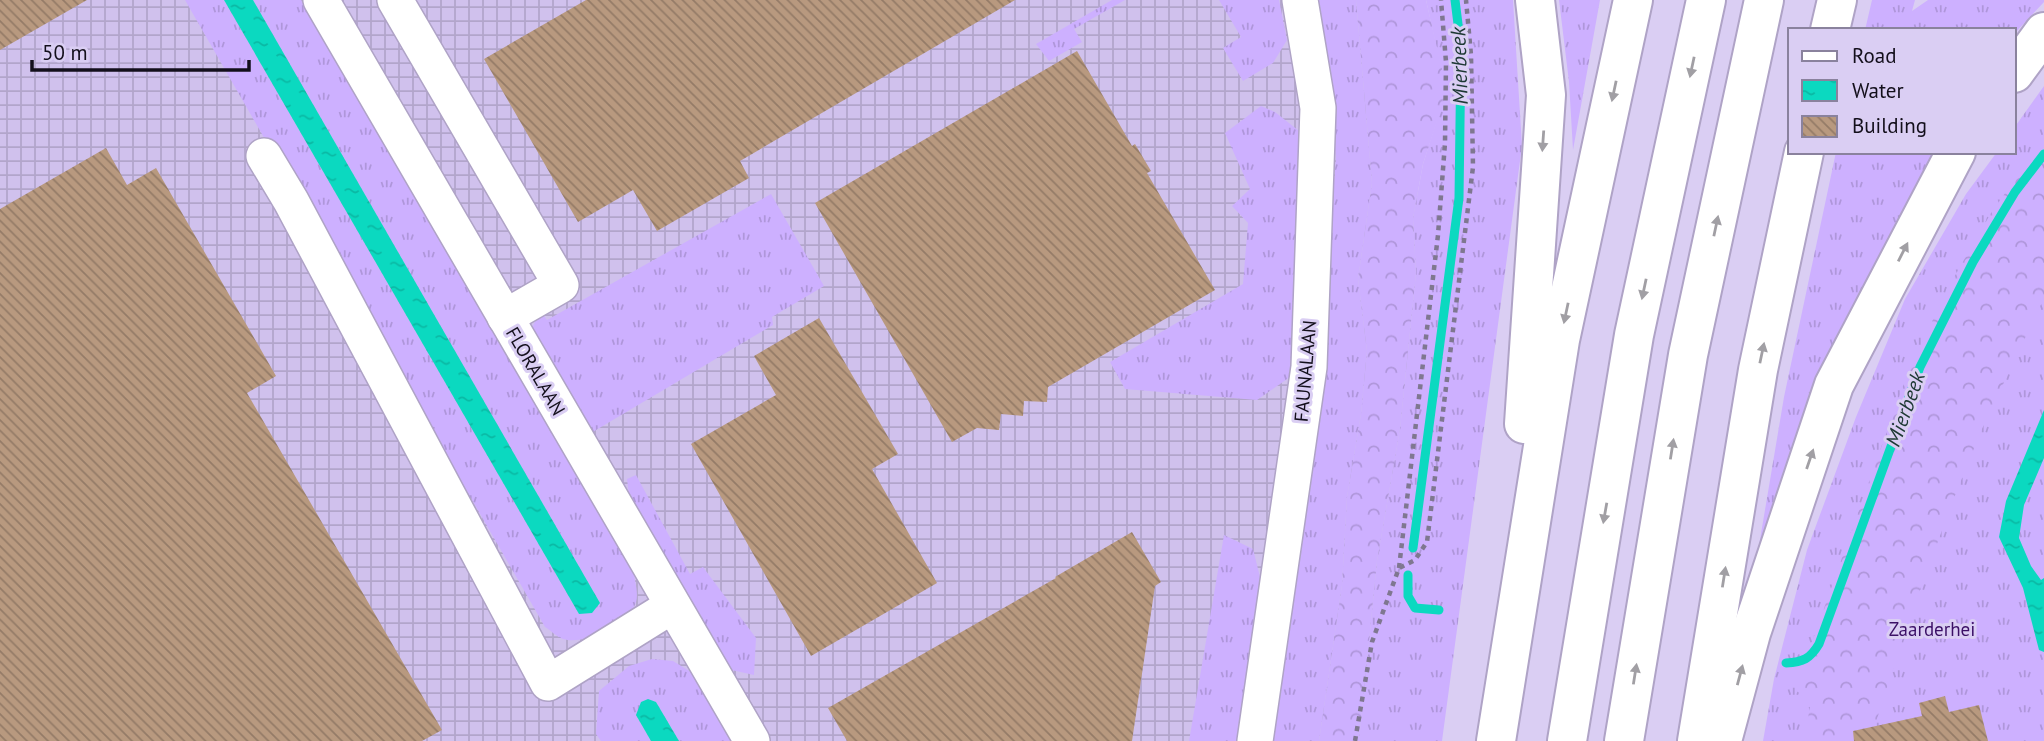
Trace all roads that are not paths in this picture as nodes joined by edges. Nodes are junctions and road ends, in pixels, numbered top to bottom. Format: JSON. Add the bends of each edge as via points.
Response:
{"nodes":[{"id":1,"x":321,"y":0,"type":"edge"},
{"id":2,"x":395,"y":0,"type":"edge"},
{"id":3,"x":1300,"y":0,"type":"edge"},
{"id":4,"x":1535,"y":0,"type":"edge"},
{"id":5,"x":1633,"y":0,"type":"edge"},
{"id":6,"x":1706,"y":0,"type":"edge"},
{"id":7,"x":1764,"y":0,"type":"edge"},
{"id":8,"x":1837,"y":0,"type":"edge"},
{"id":9,"x":1830,"y":28,"type":"edge"},
{"id":10,"x":2044,"y":32,"type":"edge"},
{"id":11,"x":2016,"y":70,"type":"edge"},
{"id":12,"x":1804,"y":154,"type":"edge"},
{"id":13,"x":1955,"y":154,"type":"edge"},
{"id":14,"x":264,"y":156,"type":"dead end"},
{"id":15,"x":505,"y":317,"type":"junction"},
{"id":16,"x":672,"y":606,"type":"junction"},
{"id":17,"x":752,"y":741,"type":"edge"},
{"id":18,"x":1255,"y":741,"type":"edge"},
{"id":19,"x":1496,"y":741,"type":"edge"},
{"id":20,"x":1567,"y":741,"type":"edge"},
{"id":21,"x":1624,"y":741,"type":"edge"},
{"id":22,"x":1697,"y":741,"type":"edge"},
{"id":23,"x":1723,"y":741,"type":"edge"}],
"edges":[{"from":1,"to":15,"type":"street","name":"FLORALAAN"},
{"from":2,"to":15,"type":"street","via":[[561,285]]},
{"from":3,"to":18,"type":"street","name":"FAUNALAAN","via":[[1318,108],[1309,367]]},
{"from":4,"to":19,"type":"highway","one_way":true,"via":[[1546,95],[1525,418]]},
{"from":5,"to":19,"type":"highway","one_way":true,"via":[[1560,340]]},
{"from":6,"to":20,"type":"highway","one_way":true,"via":[[1634,335]]},
{"from":21,"to":7,"type":"highway","one_way":true,"via":[[1688,355]]},
{"from":8,"to":9,"type":"highway"},
{"from":10,"to":11,"type":"highway"},
{"from":22,"to":12,"type":"highway","one_way":true,"via":[[1758,370]]},
{"from":23,"to":13,"type":"highway","one_way":true,"via":[[1751,633],[1834,385]]},
{"from":14,"to":16,"type":"street","via":[[548,683]]},
{"from":15,"to":16,"type":"street","name":"FLORALAAN"},
{"from":16,"to":17,"type":"street","name":"FLORALAAN"}]}
